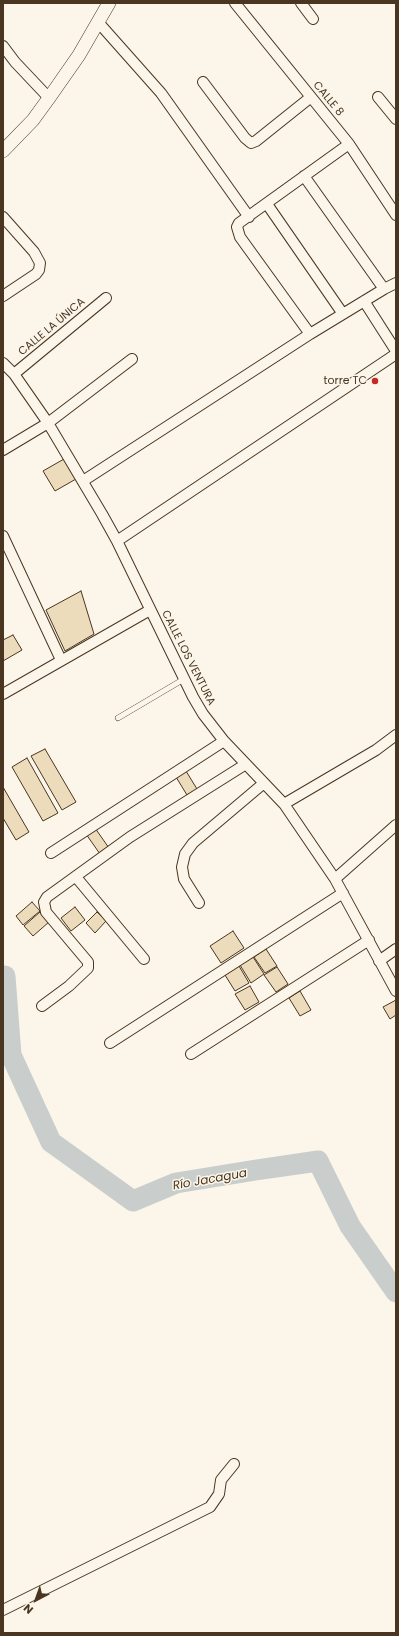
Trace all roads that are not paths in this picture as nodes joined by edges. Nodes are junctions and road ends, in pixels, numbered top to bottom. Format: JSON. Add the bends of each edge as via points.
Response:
{"nodes":[{"id":1,"x":109,"y":3,"type":"edge"},
{"id":2,"x":235,"y":3,"type":"edge"},
{"id":3,"x":301,"y":3,"type":"edge"},
{"id":4,"x":313,"y":19,"type":"dead end"},
{"id":5,"x":98,"y":22,"type":"junction"},
{"id":6,"x":3,"y":46,"type":"edge"},
{"id":7,"x":203,"y":82,"type":"dead end"},
{"id":8,"x":311,"y":97,"type":"junction"},
{"id":9,"x":378,"y":97,"type":"dead end"},
{"id":10,"x":49,"y":98,"type":"junction"},
{"id":11,"x":396,"y":118,"type":"edge"},
{"id":12,"x":349,"y":144,"type":"junction"},
{"id":13,"x":3,"y":151,"type":"edge"},
{"id":14,"x":304,"y":176,"type":"junction"},
{"id":15,"x":267,"y":204,"type":"junction"},
{"id":16,"x":396,"y":215,"type":"edge"},
{"id":17,"x":3,"y":217,"type":"edge"},
{"id":18,"x":249,"y":217,"type":"junction"},
{"id":19,"x":396,"y":283,"type":"edge"},
{"id":20,"x":384,"y":289,"type":"junction"},
{"id":21,"x":3,"y":296,"type":"edge"},
{"id":22,"x":106,"y":298,"type":"dead end"},
{"id":23,"x":364,"y":301,"type":"junction"},
{"id":24,"x":343,"y":314,"type":"junction"},
{"id":25,"x":310,"y":334,"type":"junction"},
{"id":26,"x":396,"y":351,"type":"edge"},
{"id":27,"x":396,"y":354,"type":"edge"},
{"id":28,"x":132,"y":359,"type":"dead end"},
{"id":29,"x":3,"y":362,"type":"edge"},
{"id":30,"x":14,"y":374,"type":"junction"},
{"id":31,"x":48,"y":423,"type":"junction"},
{"id":32,"x":3,"y":450,"type":"edge"},
{"id":33,"x":84,"y":481,"type":"junction"},
{"id":34,"x":3,"y":536,"type":"edge"},
{"id":35,"x":117,"y":541,"type":"junction"},
{"id":36,"x":150,"y":610,"type":"junction"},
{"id":37,"x":61,"y":660,"type":"junction"},
{"id":38,"x":184,"y":679,"type":"junction"},
{"id":39,"x":4,"y":692,"type":"edge"},
{"id":40,"x":118,"y":718,"type":"dead end"},
{"id":41,"x":396,"y":734,"type":"edge"},
{"id":42,"x":224,"y":741,"type":"junction"},
{"id":43,"x":246,"y":764,"type":"junction"},
{"id":44,"x":264,"y":783,"type":"junction"},
{"id":45,"x":284,"y":804,"type":"junction"},
{"id":46,"x":396,"y":825,"type":"edge"},
{"id":47,"x":51,"y":853,"type":"dead end"},
{"id":48,"x":76,"y":877,"type":"junction"},
{"id":49,"x":335,"y":879,"type":"junction"},
{"id":50,"x":343,"y":893,"type":"junction"},
{"id":51,"x":198,"y":903,"type":"dead end"},
{"id":52,"x":369,"y":940,"type":"junction"},
{"id":53,"x":396,"y":949,"type":"edge"},
{"id":54,"x":144,"y":959,"type":"dead end"},
{"id":55,"x":379,"y":961,"type":"junction"},
{"id":56,"x":396,"y":991,"type":"edge"},
{"id":57,"x":42,"y":1006,"type":"dead end"},
{"id":58,"x":110,"y":1043,"type":"dead end"},
{"id":59,"x":191,"y":1054,"type":"dead end"},
{"id":60,"x":234,"y":1464,"type":"dead end"},
{"id":61,"x":3,"y":1610,"type":"edge"}],
"edges":[{"from":1,"to":5,"type":"street"},
{"from":2,"to":8,"type":"street","name":"CALLE 8"},
{"from":3,"to":4,"type":"street"},
{"from":5,"to":10,"type":"street"},
{"from":5,"to":18,"type":"street","via":[[161,93]]},
{"from":6,"to":10,"type":"street","via":[[14,62]]},
{"from":7,"to":8,"type":"street","via":[[245,138],[252,143]]},
{"from":8,"to":12,"type":"street","name":"CALLE 8"},
{"from":9,"to":11,"type":"street"},
{"from":10,"to":13,"type":"street","via":[[33,120]]},
{"from":12,"to":14,"type":"street"},
{"from":12,"to":16,"type":"street","name":"CALLE 8"},
{"from":14,"to":15,"type":"street"},
{"from":14,"to":20,"type":"street"},
{"from":15,"to":18,"type":"street"},
{"from":15,"to":24,"type":"street"},
{"from":17,"to":21,"type":"street","via":[[34,252],[40,263],[36,274]]},
{"from":18,"to":25,"type":"street","via":[[239,223],[238,234]]},
{"from":19,"to":20,"type":"street"},
{"from":20,"to":23,"type":"street"},
{"from":22,"to":30,"type":"street","name":"CALLE LA ÚNICA"},
{"from":23,"to":24,"type":"street"},
{"from":23,"to":26,"type":"street"},
{"from":24,"to":25,"type":"street"},
{"from":25,"to":33,"type":"street"},
{"from":27,"to":35,"type":"street"},
{"from":28,"to":31,"type":"street"},
{"from":29,"to":30,"type":"street","name":"CALLE LOS VENTURA"},
{"from":30,"to":31,"type":"street","name":"CALLE LOS VENTURA"},
{"from":31,"to":32,"type":"street"},
{"from":31,"to":33,"type":"street","name":"CALLE LOS VENTURA"},
{"from":33,"to":35,"type":"street","name":"CALLE LOS VENTURA"},
{"from":34,"to":37,"type":"street"},
{"from":35,"to":36,"type":"street","name":"CALLE LOS VENTURA"},
{"from":36,"to":37,"type":"street"},
{"from":36,"to":38,"type":"street","name":"CALLE LOS VENTURA"},
{"from":37,"to":39,"type":"street"},
{"from":38,"to":40,"type":"lane"},
{"from":38,"to":42,"type":"street","name":"CALLE LOS VENTURA","via":[[203,714]]},
{"from":41,"to":45,"type":"street","via":[[376,750]]},
{"from":42,"to":43,"type":"street","name":"CALLE LOS VENTURA"},
{"from":42,"to":47,"type":"street"},
{"from":43,"to":44,"type":"street","name":"CALLE LOS VENTURA"},
{"from":43,"to":48,"type":"street","via":[[130,837]]},
{"from":44,"to":45,"type":"street","name":"CALLE LOS VENTURA"},
{"from":44,"to":51,"type":"street","via":[[193,843],[185,854],[182,867],[184,879]]},
{"from":45,"to":49,"type":"street","name":"CALLE LOS VENTURA"},
{"from":46,"to":49,"type":"street"},
{"from":48,"to":54,"type":"street"},
{"from":48,"to":57,"type":"street","via":[[47,897],[44,907],[88,962],[88,968]]},
{"from":49,"to":50,"type":"street","name":"CALLE LOS VENTURA"},
{"from":50,"to":52,"type":"street","name":"CALLE LOS VENTURA"},
{"from":50,"to":58,"type":"street"},
{"from":52,"to":55,"type":"street","name":"CALLE LOS VENTURA"},
{"from":52,"to":59,"type":"street"},
{"from":53,"to":55,"type":"street"},
{"from":55,"to":56,"type":"street","name":"CALLE LOS VENTURA"},
{"from":60,"to":61,"type":"street","via":[[222,1480],[218,1494],[210,1507]]}]}
